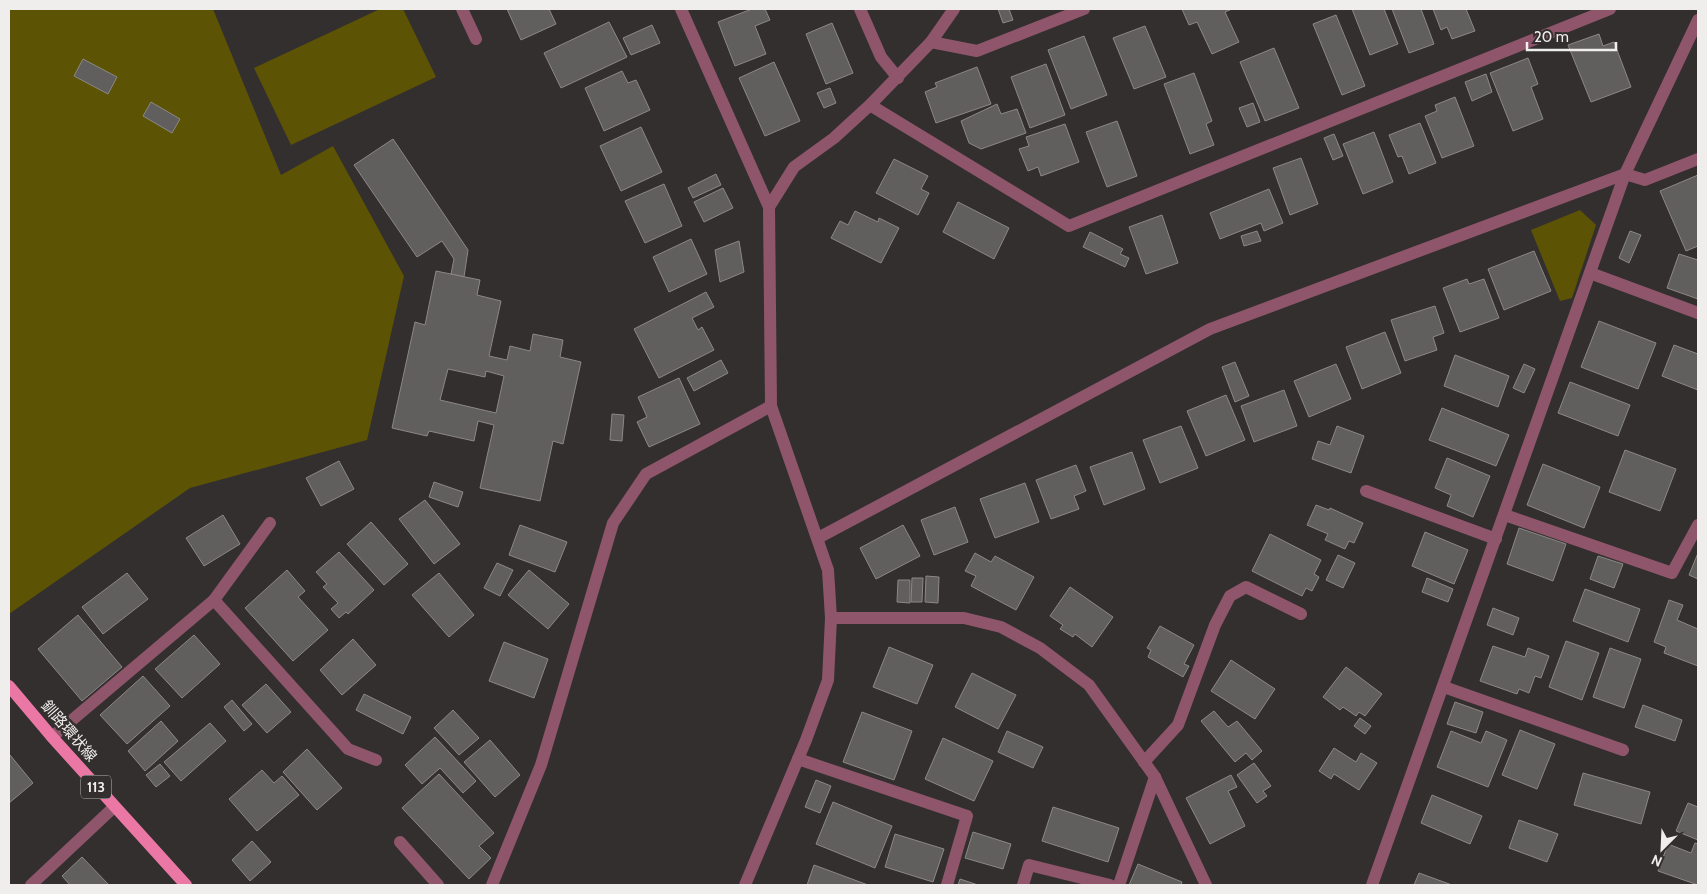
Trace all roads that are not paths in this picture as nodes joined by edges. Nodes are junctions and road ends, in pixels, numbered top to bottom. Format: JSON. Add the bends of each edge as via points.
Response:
{"nodes":[{"id":1,"x":462,"y":9,"type":"edge"},
{"id":2,"x":681,"y":9,"type":"edge"},
{"id":3,"x":860,"y":9,"type":"edge"},
{"id":4,"x":954,"y":9,"type":"edge"},
{"id":5,"x":1084,"y":9,"type":"edge"},
{"id":6,"x":1610,"y":9,"type":"edge"},
{"id":7,"x":1698,"y":20,"type":"edge"},
{"id":8,"x":476,"y":39,"type":"dead end"},
{"id":9,"x":931,"y":42,"type":"junction"},
{"id":10,"x":898,"y":78,"type":"junction"},
{"id":11,"x":870,"y":105,"type":"junction"},
{"id":12,"x":1698,"y":159,"type":"edge"},
{"id":13,"x":1625,"y":174,"type":"junction"},
{"id":14,"x":769,"y":207,"type":"junction"},
{"id":15,"x":1590,"y":273,"type":"junction"},
{"id":16,"x":1698,"y":313,"type":"edge"},
{"id":17,"x":771,"y":406,"type":"junction"},
{"id":18,"x":1366,"y":491,"type":"dead end"},
{"id":19,"x":1505,"y":515,"type":"junction"},
{"id":20,"x":270,"y":523,"type":"dead end"},
{"id":21,"x":1698,"y":525,"type":"edge"},
{"id":22,"x":818,"y":538,"type":"junction"},
{"id":23,"x":1496,"y":540,"type":"junction"},
{"id":24,"x":214,"y":600,"type":"junction"},
{"id":25,"x":1301,"y":614,"type":"dead end"},
{"id":26,"x":831,"y":618,"type":"junction"},
{"id":27,"x":9,"y":686,"type":"edge"},
{"id":28,"x":1444,"y":688,"type":"junction"},
{"id":29,"x":52,"y":738,"type":"junction"},
{"id":30,"x":1623,"y":750,"type":"dead end"},
{"id":31,"x":376,"y":760,"type":"dead end"},
{"id":32,"x":798,"y":760,"type":"junction"},
{"id":33,"x":1144,"y":762,"type":"junction"},
{"id":34,"x":1155,"y":777,"type":"junction"},
{"id":35,"x":114,"y":807,"type":"junction"},
{"id":36,"x":400,"y":842,"type":"dead end"},
{"id":37,"x":434,"y":884,"type":"edge"},
{"id":38,"x":31,"y":885,"type":"edge"},
{"id":39,"x":186,"y":885,"type":"edge"},
{"id":40,"x":492,"y":885,"type":"edge"},
{"id":41,"x":745,"y":885,"type":"edge"},
{"id":42,"x":947,"y":885,"type":"edge"},
{"id":43,"x":1023,"y":885,"type":"edge"},
{"id":44,"x":1110,"y":885,"type":"edge"},
{"id":45,"x":1119,"y":885,"type":"edge"},
{"id":46,"x":1206,"y":885,"type":"edge"},
{"id":47,"x":1372,"y":885,"type":"edge"}],
"edges":[{"from":1,"to":8,"type":"street"},
{"from":2,"to":14,"type":"street"},
{"from":3,"to":10,"type":"street","via":[[881,57]]},
{"from":4,"to":9,"type":"street"},
{"from":5,"to":9,"type":"street","via":[[976,51]]},
{"from":6,"to":11,"type":"street","via":[[1069,226]]},
{"from":7,"to":13,"type":"street"},
{"from":9,"to":10,"type":"street"},
{"from":10,"to":11,"type":"street"},
{"from":11,"to":14,"type":"street","via":[[834,138],[794,167]]},
{"from":12,"to":13,"type":"street","via":[[1645,180]]},
{"from":13,"to":15,"type":"street"},
{"from":13,"to":22,"type":"street","via":[[1210,330]]},
{"from":14,"to":17,"type":"street"},
{"from":15,"to":16,"type":"street"},
{"from":15,"to":19,"type":"street"},
{"from":17,"to":22,"type":"street"},
{"from":17,"to":40,"type":"street","via":[[646,474],[613,522],[541,765]]},
{"from":18,"to":23,"type":"street"},
{"from":19,"to":21,"type":"street","via":[[1672,573]]},
{"from":19,"to":23,"type":"street"},
{"from":20,"to":24,"type":"street"},
{"from":22,"to":26,"type":"street","via":[[828,570]]},
{"from":23,"to":28,"type":"street"},
{"from":24,"to":29,"type":"street"},
{"from":24,"to":31,"type":"street","via":[[348,749]]},
{"from":25,"to":33,"type":"street","via":[[1246,587],[1230,596],[1215,624],[1178,726]]},
{"from":26,"to":32,"type":"street","via":[[828,680]]},
{"from":26,"to":33,"type":"street","via":[[964,618],[1001,627],[1040,648],[1089,685]]},
{"from":27,"to":29,"type":"main road","name":"釧路環状線","number":"113"},
{"from":28,"to":30,"type":"street"},
{"from":28,"to":47,"type":"street"},
{"from":29,"to":35,"type":"main road","name":"釧路環状線","number":"113"},
{"from":32,"to":41,"type":"street"},
{"from":32,"to":42,"type":"street","via":[[967,816]]},
{"from":33,"to":34,"type":"street"},
{"from":34,"to":45,"type":"street"},
{"from":34,"to":46,"type":"street"},
{"from":35,"to":38,"type":"street"},
{"from":35,"to":39,"type":"main road","name":"釧路環状線","number":"113"},
{"from":36,"to":37,"type":"street"},
{"from":43,"to":44,"type":"street","via":[[1029,865]]}]}
